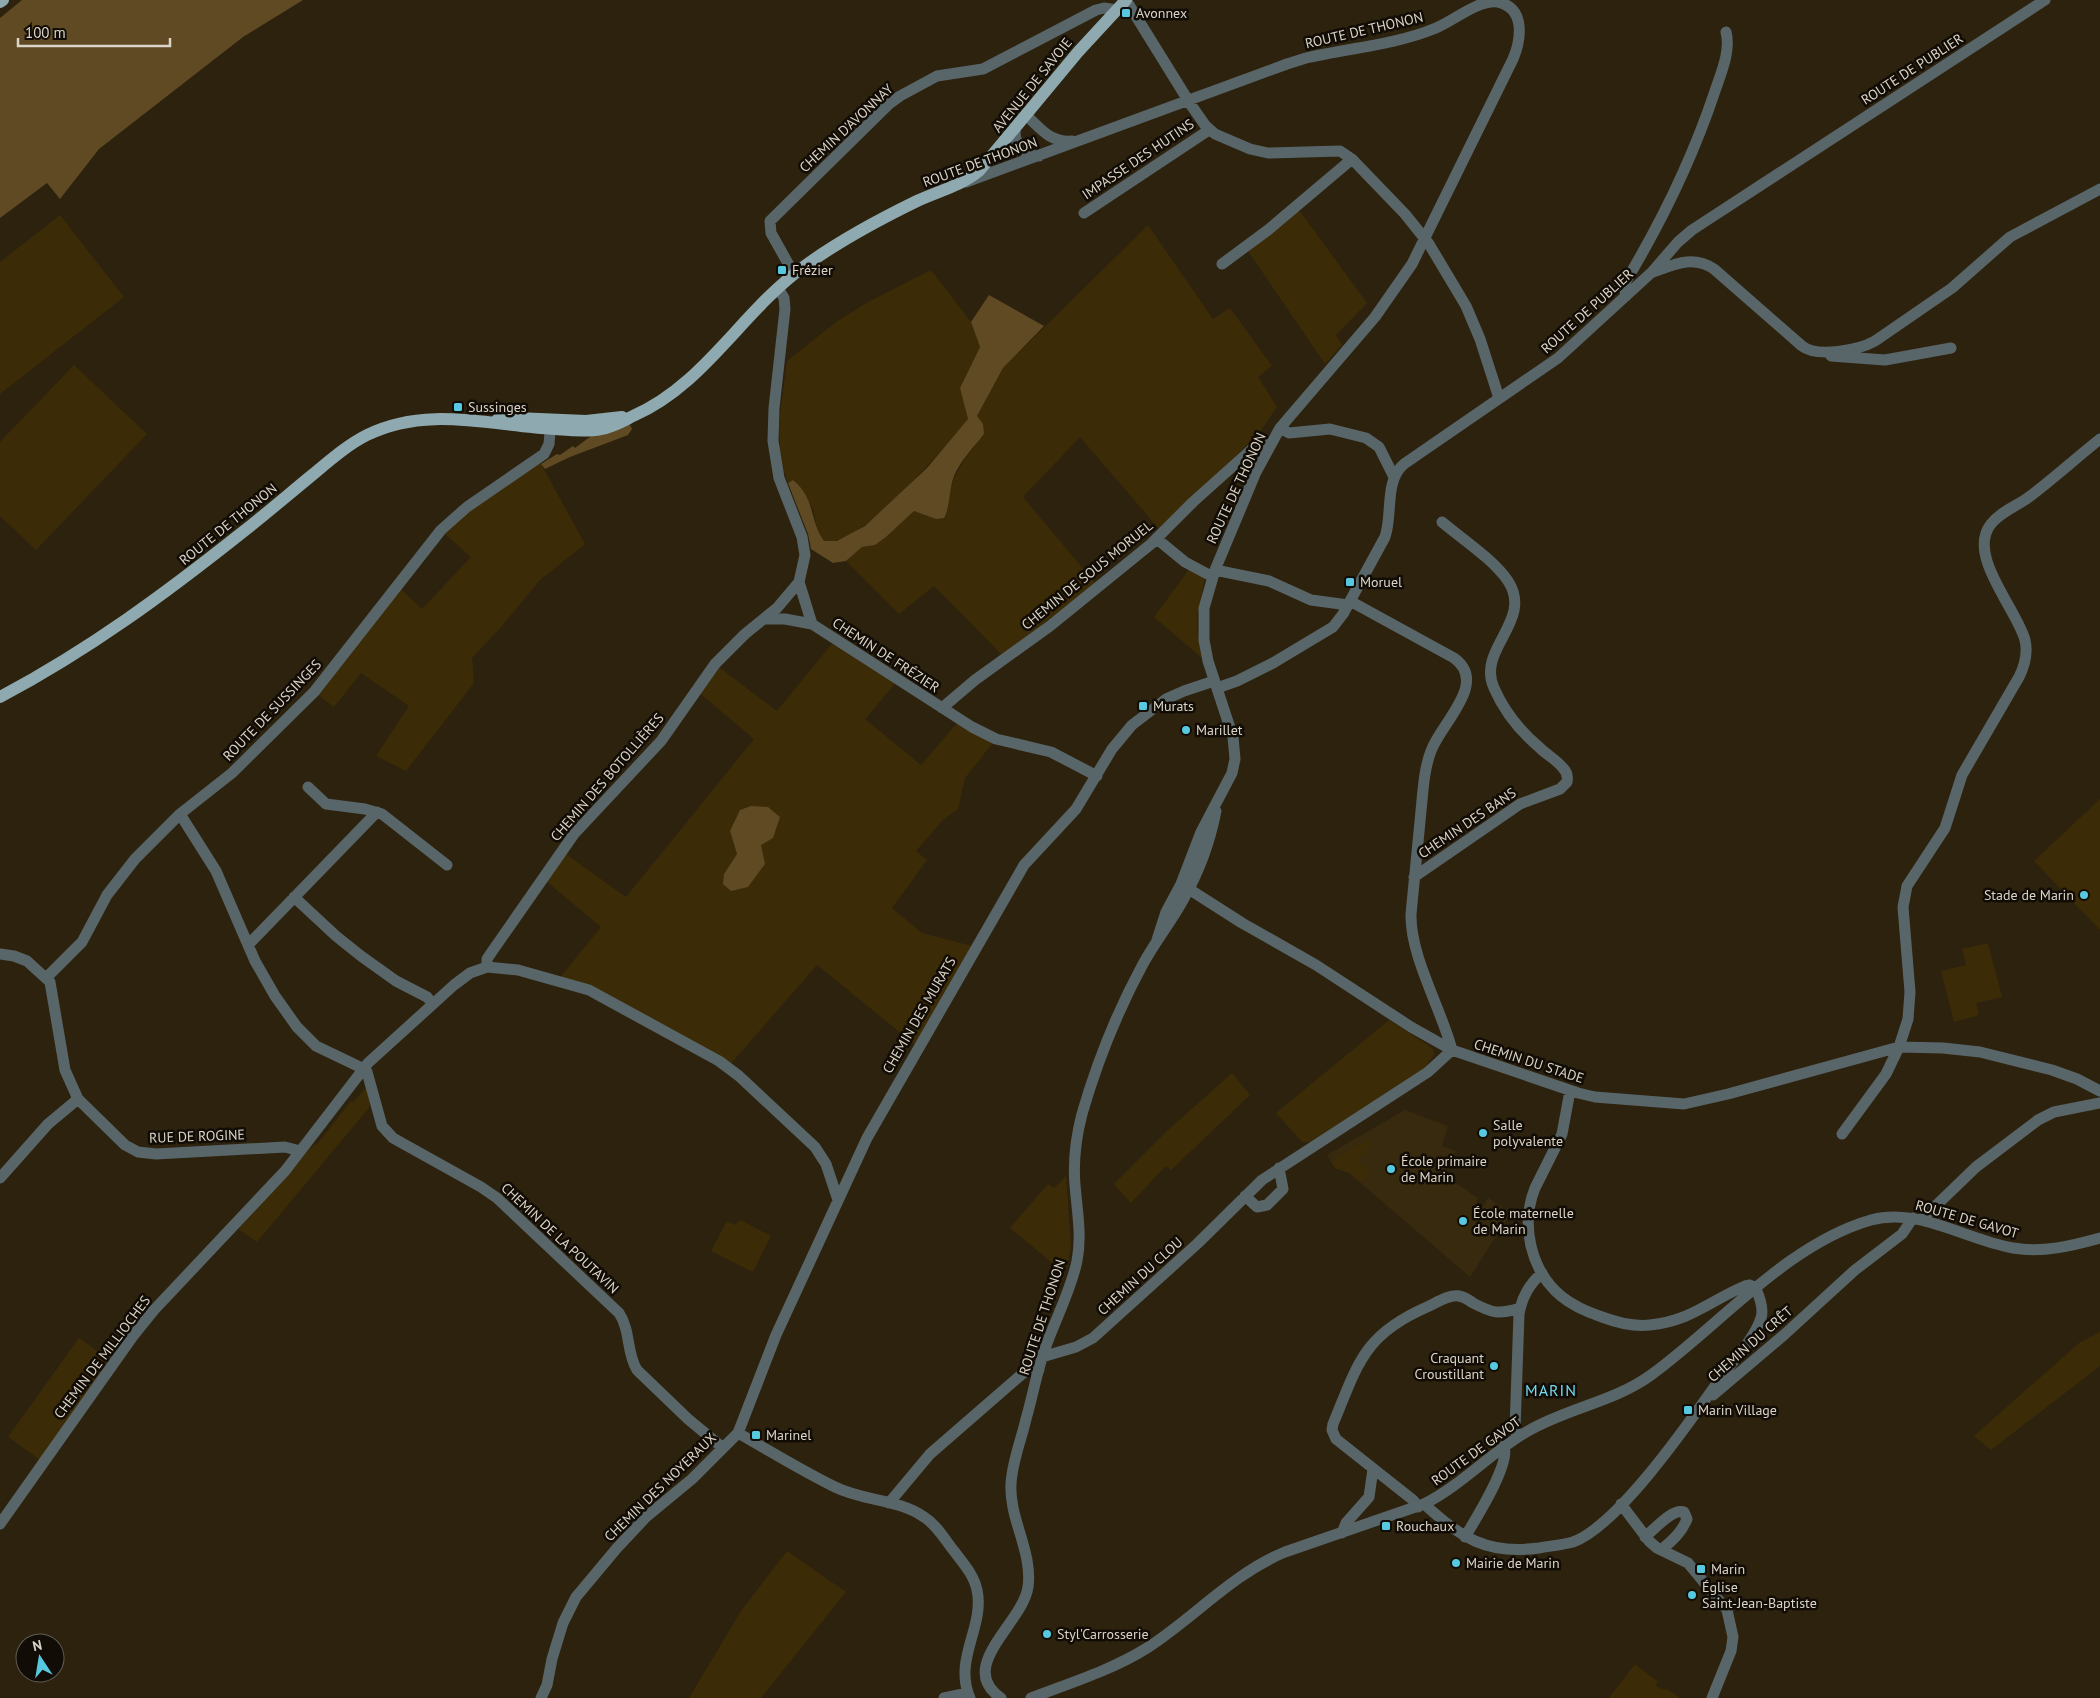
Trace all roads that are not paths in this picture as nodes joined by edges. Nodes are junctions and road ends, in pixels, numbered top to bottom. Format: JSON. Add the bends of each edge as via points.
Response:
{"nodes":[{"id":1,"x":1126,"y":0,"type":"edge"},
{"id":2,"x":2045,"y":0,"type":"edge"},
{"id":3,"x":1117,"y":10,"type":"junction"},
{"id":4,"x":1726,"y":32,"type":"dead end"},
{"id":5,"x":1188,"y":100,"type":"junction"},
{"id":6,"x":1027,"y":116,"type":"junction"},
{"id":7,"x":1015,"y":130,"type":"junction"},
{"id":8,"x":1209,"y":130,"type":"junction"},
{"id":9,"x":1076,"y":140,"type":"junction"},
{"id":10,"x":1040,"y":156,"type":"junction"},
{"id":11,"x":1352,"y":159,"type":"junction"},
{"id":12,"x":957,"y":185,"type":"junction"},
{"id":13,"x":2100,"y":189,"type":"edge"},
{"id":14,"x":1084,"y":213,"type":"dead end"},
{"id":15,"x":1425,"y":240,"type":"junction"},
{"id":16,"x":1222,"y":264,"type":"dead end"},
{"id":17,"x":1652,"y":272,"type":"junction"},
{"id":18,"x":794,"y":274,"type":"junction"},
{"id":19,"x":778,"y":288,"type":"junction"},
{"id":20,"x":1626,"y":296,"type":"junction"},
{"id":21,"x":1951,"y":348,"type":"dead end"},
{"id":22,"x":1810,"y":352,"type":"junction"},
{"id":23,"x":1499,"y":398,"type":"junction"},
{"id":24,"x":551,"y":424,"type":"junction"},
{"id":25,"x":1280,"y":428,"type":"junction"},
{"id":26,"x":2100,"y":439,"type":"edge"},
{"id":27,"x":1270,"y":445,"type":"junction"},
{"id":28,"x":1394,"y":477,"type":"junction"},
{"id":29,"x":1442,"y":522,"type":"dead end"},
{"id":30,"x":1157,"y":539,"type":"junction"},
{"id":31,"x":1214,"y":574,"type":"junction"},
{"id":32,"x":799,"y":582,"type":"junction"},
{"id":33,"x":1349,"y":603,"type":"junction"},
{"id":34,"x":765,"y":619,"type":"junction"},
{"id":35,"x":812,"y":624,"type":"junction"},
{"id":36,"x":1215,"y":685,"type":"junction"},
{"id":37,"x":0,"y":697,"type":"edge"},
{"id":38,"x":942,"y":708,"type":"junction"},
{"id":39,"x":1097,"y":776,"type":"junction"},
{"id":40,"x":308,"y":787,"type":"dead end"},
{"id":41,"x":377,"y":812,"type":"junction"},
{"id":42,"x":180,"y":814,"type":"junction"},
{"id":43,"x":447,"y":865,"type":"dead end"},
{"id":44,"x":1414,"y":877,"type":"junction"},
{"id":45,"x":1185,"y":886,"type":"junction"},
{"id":46,"x":294,"y":897,"type":"junction"},
{"id":47,"x":248,"y":945,"type":"junction"},
{"id":48,"x":0,"y":954,"type":"edge"},
{"id":49,"x":487,"y":967,"type":"junction"},
{"id":50,"x":47,"y":977,"type":"junction"},
{"id":51,"x":433,"y":1004,"type":"junction"},
{"id":52,"x":1899,"y":1047,"type":"junction"},
{"id":53,"x":1452,"y":1050,"type":"junction"},
{"id":54,"x":364,"y":1069,"type":"junction"},
{"id":55,"x":1570,"y":1091,"type":"junction"},
{"id":56,"x":2100,"y":1091,"type":"edge"},
{"id":57,"x":78,"y":1099,"type":"junction"},
{"id":58,"x":2100,"y":1103,"type":"edge"},
{"id":59,"x":1842,"y":1134,"type":"dead end"},
{"id":60,"x":300,"y":1151,"type":"junction"},
{"id":61,"x":1279,"y":1168,"type":"junction"},
{"id":62,"x":0,"y":1178,"type":"edge"},
{"id":63,"x":1245,"y":1196,"type":"junction"},
{"id":64,"x":838,"y":1200,"type":"junction"},
{"id":65,"x":1917,"y":1219,"type":"junction"},
{"id":66,"x":2100,"y":1238,"type":"edge"},
{"id":67,"x":1542,"y":1273,"type":"junction"},
{"id":68,"x":1756,"y":1289,"type":"junction"},
{"id":69,"x":1520,"y":1308,"type":"junction"},
{"id":70,"x":1042,"y":1357,"type":"junction"},
{"id":71,"x":1039,"y":1370,"type":"junction"},
{"id":72,"x":1707,"y":1397,"type":"junction"},
{"id":73,"x":738,"y":1433,"type":"junction"},
{"id":74,"x":1517,"y":1438,"type":"junction"},
{"id":75,"x":1504,"y":1446,"type":"junction"},
{"id":76,"x":723,"y":1448,"type":"junction"},
{"id":77,"x":1373,"y":1469,"type":"junction"},
{"id":78,"x":889,"y":1503,"type":"junction"},
{"id":79,"x":1622,"y":1504,"type":"junction"},
{"id":80,"x":1421,"y":1506,"type":"junction"},
{"id":81,"x":0,"y":1524,"type":"edge"},
{"id":82,"x":1342,"y":1533,"type":"junction"},
{"id":83,"x":1465,"y":1537,"type":"junction"},
{"id":84,"x":1646,"y":1537,"type":"junction"},
{"id":85,"x":1662,"y":1550,"type":"junction"},
{"id":86,"x":969,"y":1696,"type":"edge"},
{"id":87,"x":541,"y":1698,"type":"edge"},
{"id":88,"x":944,"y":1698,"type":"edge"},
{"id":89,"x":1001,"y":1698,"type":"edge"},
{"id":90,"x":1031,"y":1698,"type":"edge"},
{"id":91,"x":1712,"y":1698,"type":"edge"}],
"edges":[{"from":1,"to":3,"type":"main road","name":"AVENUE DE SAVOIE"},
{"from":1,"to":5,"type":"street"},
{"from":2,"to":17,"type":"street","name":"ROUTE DE PUBLIER","via":[[1692,230]]},
{"from":3,"to":6,"type":"main road","name":"AVENUE DE SAVOIE","via":[[1078,52]]},
{"from":3,"to":18,"type":"street","name":"CHEMIN D'AVONNAY","via":[[1096,10],[982,68],[936,76],[894,99],[770,221],[770,233]]},
{"from":4,"to":20,"type":"street","via":[[1728,43],[1723,65],[1702,131],[1624,285]]},
{"from":5,"to":8,"type":"street"},
{"from":5,"to":9,"type":"street","name":"ROUTE DE THONON"},
{"from":5,"to":15,"type":"street","name":"ROUTE DE THONON","via":[[1306,58],[1426,32],[1485,3],[1497,2],[1508,6],[1520,28],[1516,52]]},
{"from":6,"to":7,"type":"main road","name":"AVENUE DE SAVOIE"},
{"from":6,"to":9,"type":"street","via":[[1052,139],[1061,142]]},
{"from":7,"to":10,"type":"street","via":[[1020,148],[1027,154]]},
{"from":7,"to":12,"type":"main road","name":"AVENUE DE SAVOIE","via":[[980,171]]},
{"from":8,"to":11,"type":"street","via":[[1259,151],[1277,154],[1336,150]]},
{"from":8,"to":14,"type":"street","name":"IMPASSE DES HUTINS"},
{"from":9,"to":10,"type":"street","name":"ROUTE DE THONON"},
{"from":10,"to":12,"type":"street","name":"ROUTE DE THONON"},
{"from":11,"to":15,"type":"street","via":[[1405,214]]},
{"from":11,"to":16,"type":"street"},
{"from":12,"to":18,"type":"main road","name":"ROUTE DE THONON","via":[[882,220]]},
{"from":13,"to":22,"type":"street","via":[[2010,237],[1952,288],[1875,341],[1853,349]]},
{"from":15,"to":23,"type":"street","via":[[1471,317]]},
{"from":15,"to":25,"type":"street","name":"ROUTE DE THONON","via":[[1385,304]]},
{"from":17,"to":20,"type":"street","name":"ROUTE DE PUBLIER"},
{"from":17,"to":22,"type":"street","via":[[1695,260],[1708,265]]},
{"from":18,"to":19,"type":"main road","name":"ROUTE DE THONON"},
{"from":19,"to":24,"type":"main road","name":"ROUTE DE THONON","via":[[684,384],[660,403],[600,430]]},
{"from":19,"to":32,"type":"street","name":"CHEMIN DE FRÉZIER","via":[[784,298],[785,309],[773,441],[779,478],[804,546]]},
{"from":20,"to":23,"type":"street","name":"ROUTE DE PUBLIER","via":[[1554,362]]},
{"from":21,"to":22,"type":"street","via":[[1885,360]]},
{"from":23,"to":28,"type":"street","name":"ROUTE DE PUBLIER","via":[[1404,464]]},
{"from":24,"to":37,"type":"main road","name":"ROUTE DE THONON","via":[[518,427],[444,418],[416,420],[366,436],[339,453],[154,602],[68,659]]},
{"from":24,"to":42,"type":"street","name":"ROUTE DE SUSSINGES","via":[[549,444],[544,454],[447,524],[314,692],[232,773]]},
{"from":25,"to":27,"type":"street","name":"ROUTE DE THONON"},
{"from":25,"to":28,"type":"street","via":[[1289,433],[1330,429],[1366,438],[1379,447]]},
{"from":26,"to":52,"type":"street","via":[[2032,494],[1996,518],[1987,530],[1986,556],[2023,633],[2025,662],[1959,782],[1945,828],[1904,893],[1910,1001]]},
{"from":27,"to":30,"type":"street","name":"CHEMIN DE SOUS MORUEL","via":[[1262,444],[1247,453]]},
{"from":27,"to":31,"type":"street","name":"ROUTE DE THONON"},
{"from":28,"to":33,"type":"street","via":[[1387,531]]},
{"from":29,"to":44,"type":"street","name":"CHEMIN DES BANS","via":[[1496,567],[1511,587],[1515,607],[1490,666],[1490,680],[1506,710],[1536,745],[1564,768],[1567,782],[1560,789],[1520,804]]},
{"from":30,"to":31,"type":"street","name":"CHEMIN DES BANS","via":[[1186,562]]},
{"from":30,"to":38,"type":"street","name":"CHEMIN DE SOUS MORUEL","via":[[1066,614]]},
{"from":31,"to":33,"type":"street","name":"CHEMIN DES BANS","via":[[1269,581],[1312,600]]},
{"from":31,"to":36,"type":"street","name":"ROUTE DE THONON","via":[[1204,608],[1202,629]]},
{"from":32,"to":34,"type":"street","name":"CHEMIN DES BOTOLLIÈRES"},
{"from":32,"to":35,"type":"street","name":"CHEMIN DE FRÉZIER"},
{"from":33,"to":36,"type":"street","via":[[1338,621],[1326,632],[1236,681]]},
{"from":33,"to":44,"type":"street","name":"CHEMIN DES BANS","via":[[1454,658],[1462,666],[1467,679],[1466,692],[1440,731],[1429,756]]},
{"from":34,"to":35,"type":"street"},
{"from":34,"to":49,"type":"street","name":"CHEMIN DES BOTOLLIÈRES","via":[[721,657],[661,740],[574,834],[491,952]]},
{"from":35,"to":38,"type":"street","name":"CHEMIN DE FRÉZIER"},
{"from":36,"to":39,"type":"street","name":"CHEMIN DES MURATS","via":[[1178,693],[1147,712],[1116,743]]},
{"from":36,"to":45,"type":"street","name":"ROUTE DE THONON","via":[[1236,751],[1232,773],[1218,801],[1205,852]]},
{"from":38,"to":39,"type":"street","name":"CHEMIN DE FRÉZIER","via":[[990,736],[1051,752]]},
{"from":39,"to":64,"type":"street","name":"CHEMIN DES MURATS","via":[[1076,809],[1013,882],[874,1124]]},
{"from":40,"to":41,"type":"street","via":[[326,804]]},
{"from":41,"to":43,"type":"street"},
{"from":41,"to":46,"type":"street"},
{"from":42,"to":47,"type":"street","via":[[216,871]]},
{"from":42,"to":50,"type":"street","name":"ROUTE DE SUSSINGES","via":[[129,865],[107,895],[82,942]]},
{"from":44,"to":53,"type":"street","name":"CHEMIN DES BANS","via":[[1413,934]]},
{"from":45,"to":53,"type":"street","name":"CHEMIN DU STADE"},
{"from":45,"to":70,"type":"street","name":"ROUTE DE THONON","via":[[1112,1026],[1082,1116],[1074,1163],[1079,1232],[1077,1261]]},
{"from":46,"to":47,"type":"street"},
{"from":46,"to":51,"type":"street","via":[[355,952]]},
{"from":47,"to":54,"type":"street","via":[[270,989],[303,1034],[323,1050]]},
{"from":48,"to":50,"type":"street","via":[[21,958]]},
{"from":49,"to":51,"type":"street","via":[[462,979]]},
{"from":49,"to":64,"type":"street","via":[[518,970],[589,990],[719,1061],[815,1147],[826,1164]]},
{"from":50,"to":57,"type":"street","name":"RUE DE ROGINE","via":[[52,988],[65,1070]]},
{"from":51,"to":54,"type":"street"},
{"from":52,"to":55,"type":"street","name":"CHEMIN DU STADE","via":[[1684,1104]]},
{"from":52,"to":56,"type":"street","name":"CHEMIN DU STADE","via":[[1980,1052],[2052,1070]]},
{"from":52,"to":59,"type":"street","via":[[1880,1083]]},
{"from":53,"to":55,"type":"street","name":"CHEMIN DU STADE"},
{"from":53,"to":61,"type":"street","name":"CHEMIN DU CLOU","via":[[1428,1072]]},
{"from":54,"to":60,"type":"street"},
{"from":54,"to":76,"type":"street","name":"CHEMIN DE LA POUTAVIN","via":[[369,1076],[382,1126],[389,1135],[481,1187],[504,1204],[618,1314],[626,1326],[637,1370]]},
{"from":55,"to":67,"type":"street","via":[[1562,1134],[1538,1180],[1529,1210],[1531,1247]]},
{"from":57,"to":60,"type":"street","name":"RUE DE ROGINE","via":[[120,1141],[138,1152],[165,1154],[285,1147]]},
{"from":57,"to":62,"type":"street","via":[[48,1124]]},
{"from":58,"to":65,"type":"street","name":"CHEMIN DU CRÊT","via":[[2054,1112],[2038,1120],[1976,1167]]},
{"from":60,"to":81,"type":"street","name":"CHEMIN DE MILLIOCHES","via":[[272,1186],[138,1329]]},
{"from":61,"to":63,"type":"street","name":"CHEMIN DU CLOU"},
{"from":61,"to":63,"type":"street","via":[[1283,1189],[1268,1205],[1257,1207]]},
{"from":63,"to":70,"type":"street","name":"CHEMIN DU CLOU","via":[[1098,1334],[1082,1344]]},
{"from":64,"to":73,"type":"street","name":"CHEMIN DES MURATS","via":[[776,1335]]},
{"from":65,"to":66,"type":"street","name":"ROUTE DE GAVOT","via":[[2024,1250],[2059,1248]]},
{"from":65,"to":68,"type":"street","name":"ROUTE DE GAVOT","via":[[1892,1216],[1857,1226],[1796,1257]]},
{"from":65,"to":72,"type":"street","name":"CHEMIN DU CRÊT","via":[[1720,1391]]},
{"from":67,"to":68,"type":"street","via":[[1568,1302],[1583,1310],[1619,1323],[1643,1326],[1696,1313],[1745,1286]]},
{"from":67,"to":69,"type":"street","via":[[1528,1289]]},
{"from":68,"to":72,"type":"street","via":[[1761,1304],[1760,1320]]},
{"from":68,"to":74,"type":"street","name":"ROUTE DE GAVOT","via":[[1638,1384]]},
{"from":69,"to":74,"type":"street"},
{"from":69,"to":77,"type":"street","name":"CHEMIN DU CRÊT","via":[[1493,1312],[1455,1296],[1403,1318],[1370,1346],[1358,1363],[1332,1430],[1336,1439]]},
{"from":70,"to":71,"type":"street","name":"ROUTE DE THONON"},
{"from":71,"to":78,"type":"street","via":[[1022,1374],[952,1435],[923,1461]]},
{"from":71,"to":89,"type":"street","name":"ROUTE DE THONON","via":[[1011,1486],[1012,1505],[1028,1574],[1026,1594],[1018,1613],[990,1651],[985,1669],[990,1687]]},
{"from":72,"to":79,"type":"street","name":"CHEMIN DU CRÊT"},
{"from":73,"to":76,"type":"street","name":"CHEMIN DES NOYERAUX"},
{"from":73,"to":78,"type":"street","via":[[834,1486]]},
{"from":74,"to":75,"type":"street","name":"ROUTE DE GAVOT"},
{"from":75,"to":80,"type":"street","name":"ROUTE DE GAVOT","via":[[1444,1493]]},
{"from":75,"to":83,"type":"street","via":[[1506,1454],[1495,1482]]},
{"from":76,"to":87,"type":"street","name":"CHEMIN DES NOYERAUX","via":[[630,1534],[576,1597],[563,1623]]},
{"from":77,"to":80,"type":"street","name":"CHEMIN DU CRÊT"},
{"from":77,"to":82,"type":"street","via":[[1369,1497],[1346,1523]]},
{"from":78,"to":86,"type":"street","via":[[929,1521],[968,1570],[975,1584],[978,1608],[964,1671]]},
{"from":79,"to":83,"type":"street","name":"CHEMIN DU CRÊT","via":[[1590,1533],[1565,1544],[1508,1549],[1487,1546]]},
{"from":79,"to":84,"type":"street"},
{"from":80,"to":82,"type":"street","name":"ROUTE DE GAVOT"},
{"from":80,"to":83,"type":"street","name":"CHEMIN DU CRÊT"},
{"from":82,"to":90,"type":"street","name":"ROUTE DE GAVOT","via":[[1285,1552],[1240,1576],[1132,1657]]},
{"from":84,"to":85,"type":"street"},
{"from":84,"to":85,"type":"street","via":[[1674,1512],[1684,1512],[1686,1522]]},
{"from":85,"to":91,"type":"street","via":[[1683,1559],[1692,1567],[1727,1610],[1733,1637],[1732,1651]]},
{"from":86,"to":88,"type":"street"}]}
